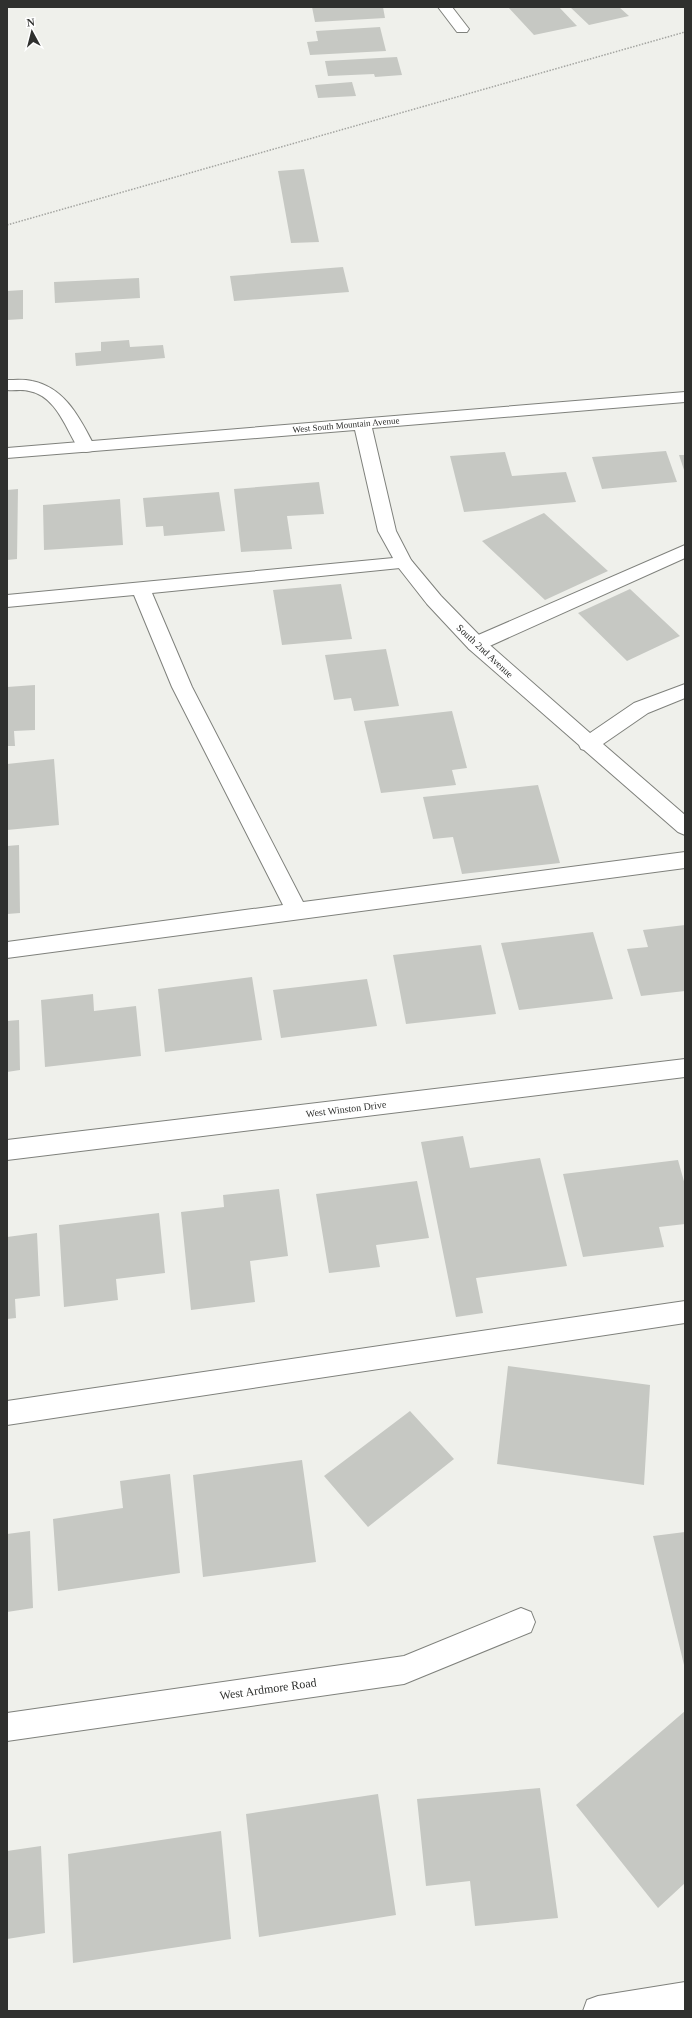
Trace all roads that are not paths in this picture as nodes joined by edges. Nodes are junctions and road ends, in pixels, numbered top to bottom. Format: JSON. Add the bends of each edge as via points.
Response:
{"nodes":[{"id":1,"x":445,"y":7,"type":"edge"},
{"id":2,"x":462,"y":28,"type":"dead end"},
{"id":3,"x":7,"y":385,"type":"edge"},
{"id":4,"x":685,"y":397,"type":"edge"},
{"id":5,"x":362,"y":424,"type":"junction"},
{"id":6,"x":86,"y":447,"type":"junction"},
{"id":7,"x":7,"y":453,"type":"edge"},
{"id":8,"x":685,"y":551,"type":"edge"},
{"id":9,"x":404,"y":563,"type":"junction"},
{"id":10,"x":141,"y":589,"type":"junction"},
{"id":11,"x":7,"y":601,"type":"edge"},
{"id":12,"x":476,"y":644,"type":"junction"},
{"id":13,"x":685,"y":691,"type":"edge"},
{"id":14,"x":588,"y":744,"type":"junction"},
{"id":15,"x":685,"y":827,"type":"edge"},
{"id":16,"x":685,"y":860,"type":"edge"},
{"id":17,"x":297,"y":912,"type":"junction"},
{"id":18,"x":7,"y":950,"type":"edge"},
{"id":19,"x":685,"y":1068,"type":"edge"},
{"id":20,"x":7,"y":1150,"type":"edge"},
{"id":21,"x":685,"y":1312,"type":"edge"},
{"id":22,"x":7,"y":1413,"type":"edge"},
{"id":23,"x":521,"y":1622,"type":"dead end"},
{"id":24,"x":7,"y":1727,"type":"edge"},
{"id":25,"x":685,"y":1997,"type":"edge"},
{"id":26,"x":598,"y":2011,"type":"edge"}],
"edges":[{"from":1,"to":2,"type":"street"},
{"from":3,"to":6,"type":"street","via":[[36,387],[54,397],[72,420]]},
{"from":4,"to":5,"type":"street","name":"West South Mountain Avenue"},
{"from":5,"to":6,"type":"street","name":"West South Mountain Avenue"},
{"from":5,"to":9,"type":"street","name":"South 2nd Avenue","via":[[387,531]]},
{"from":6,"to":7,"type":"street","name":"West South Mountain Avenue"},
{"from":8,"to":12,"type":"street"},
{"from":9,"to":10,"type":"street"},
{"from":9,"to":12,"type":"street","name":"South 2nd Avenue","via":[[434,600]]},
{"from":10,"to":11,"type":"street"},
{"from":10,"to":17,"type":"street","via":[[182,687]]},
{"from":12,"to":14,"type":"street","name":"South 2nd Avenue"},
{"from":13,"to":14,"type":"street","via":[[641,708]]},
{"from":14,"to":15,"type":"street","name":"South 2nd Avenue"},
{"from":16,"to":17,"type":"street"},
{"from":17,"to":18,"type":"street"},
{"from":19,"to":20,"type":"street","name":"West Winston Drive"},
{"from":21,"to":22,"type":"street"},
{"from":23,"to":24,"type":"street","name":"West Ardmore Road","via":[[404,1670]]},
{"from":25,"to":26,"type":"street"}]}
